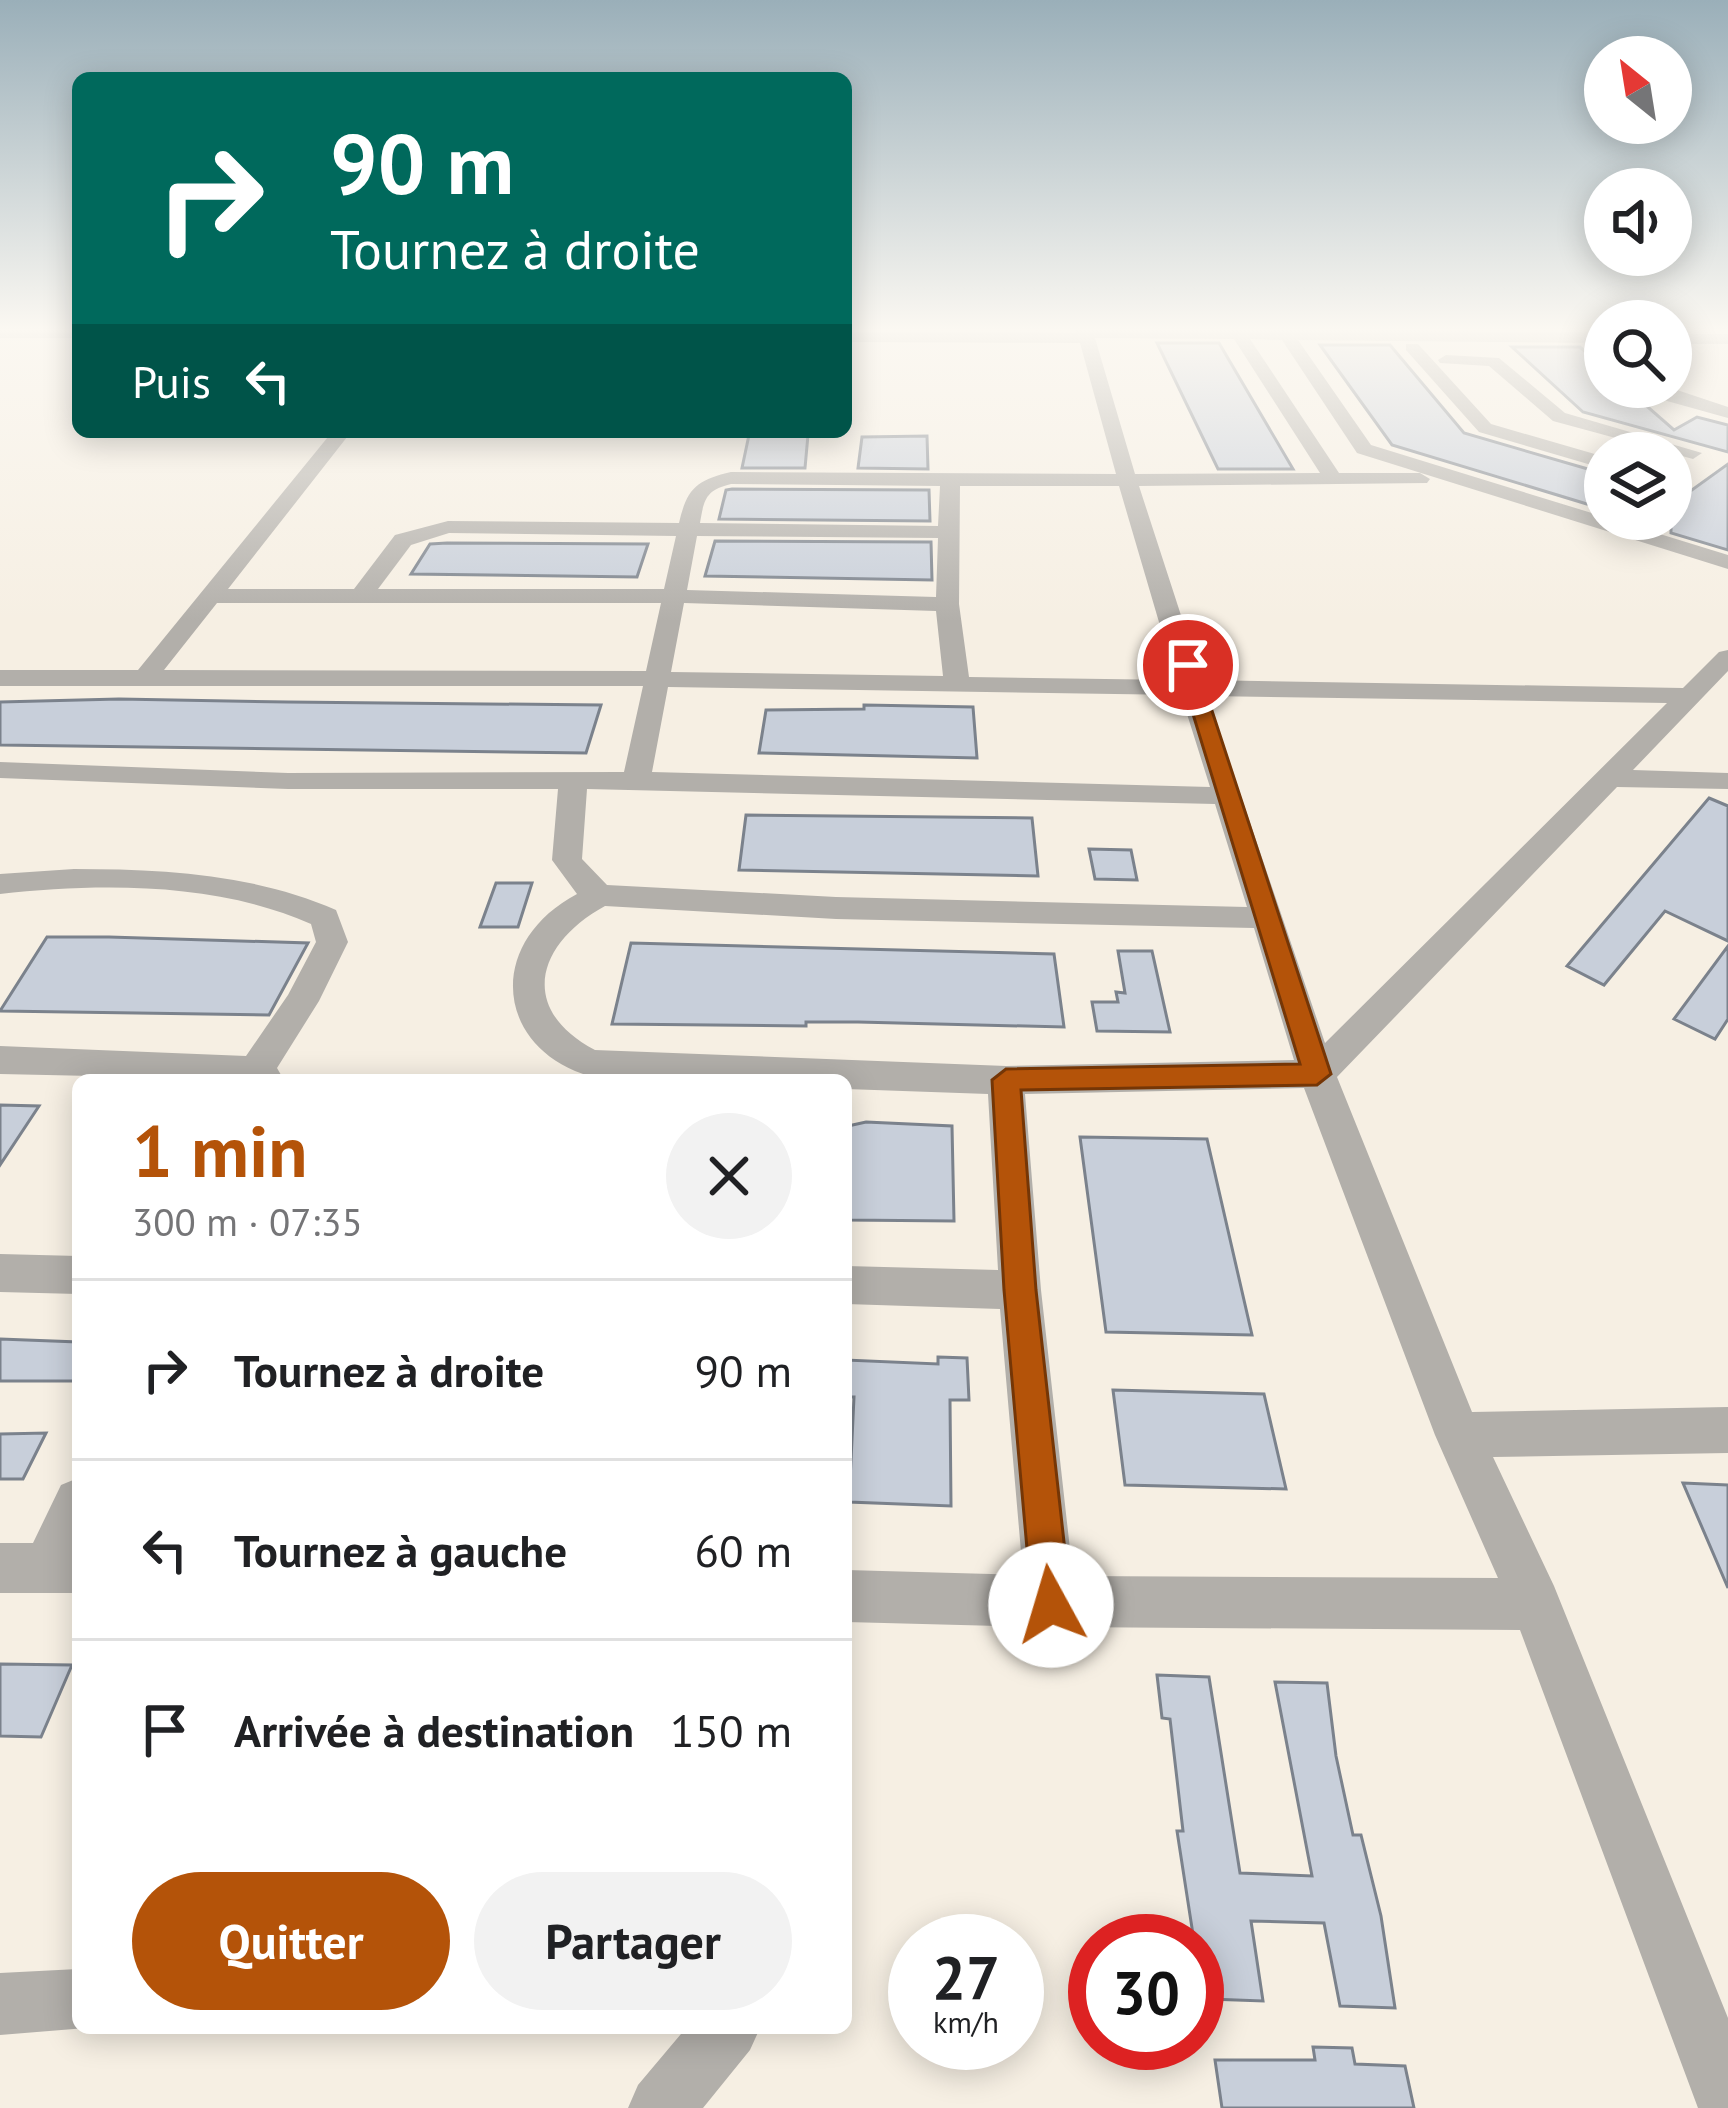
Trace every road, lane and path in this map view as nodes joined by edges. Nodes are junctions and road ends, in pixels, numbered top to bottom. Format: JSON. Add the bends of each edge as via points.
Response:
{"nodes":[{"id":1,"x":1112,"y":425,"type":"edge"},
{"id":2,"x":1299,"y":425,"type":"edge"},
{"id":3,"x":1348,"y":425,"type":"edge"},
{"id":4,"x":1483,"y":425,"type":"edge"},
{"id":5,"x":1590,"y":425,"type":"edge"},
{"id":6,"x":1725,"y":425,"type":"edge"},
{"id":7,"x":338,"y":438,"type":"edge"},
{"id":8,"x":1693,"y":453,"type":"joint"},
{"id":9,"x":1584,"y":457,"type":"edge"},
{"id":10,"x":1453,"y":478,"type":"junction"},
{"id":11,"x":1128,"y":479,"type":"junction"},
{"id":12,"x":1334,"y":479,"type":"junction"},
{"id":13,"x":950,"y":480,"type":"junction"},
{"id":14,"x":1584,"y":515,"type":"edge"},
{"id":15,"x":686,"y":531,"type":"junction"},
{"id":16,"x":951,"y":532,"type":"junction"},
{"id":17,"x":1662,"y":540,"type":"edge"},
{"id":18,"x":1728,"y":562,"type":"edge"},
{"id":19,"x":215,"y":596,"type":"junction"},
{"id":20,"x":361,"y":596,"type":"junction"},
{"id":21,"x":672,"y":596,"type":"junction"},
{"id":22,"x":947,"y":604,"type":"junction"},
{"id":23,"x":1728,"y":657,"type":"edge"},
{"id":24,"x":146,"y":676,"type":"junction"},
{"id":25,"x":0,"y":678,"type":"edge"},
{"id":26,"x":659,"y":680,"type":"junction"},
{"id":27,"x":957,"y":684,"type":"junction"},
{"id":28,"x":1196,"y":692,"type":"junction"},
{"id":29,"x":1685,"y":696,"type":"junction"},
{"id":30,"x":0,"y":770,"type":"edge"},
{"id":31,"x":1608,"y":778,"type":"junction"},
{"id":32,"x":573,"y":780,"type":"junction"},
{"id":33,"x":636,"y":780,"type":"junction"},
{"id":34,"x":1728,"y":781,"type":"edge"},
{"id":35,"x":1227,"y":796,"type":"junction"},
{"id":36,"x":0,"y":884,"type":"edge"},
{"id":37,"x":600,"y":895,"type":"junction"},
{"id":38,"x":1269,"y":918,"type":"junction"},
{"id":39,"x":0,"y":1060,"type":"edge"},
{"id":40,"x":244,"y":1074,"type":"edge"},
{"id":41,"x":262,"y":1074,"type":"edge"},
{"id":42,"x":812,"y":1074,"type":"edge"},
{"id":43,"x":1317,"y":1074,"type":"junction"},
{"id":44,"x":852,"y":1075,"type":"edge"},
{"id":45,"x":1006,"y":1080,"type":"junction"},
{"id":46,"x":0,"y":1273,"type":"edge"},
{"id":47,"x":72,"y":1275,"type":"edge"},
{"id":48,"x":852,"y":1285,"type":"edge"},
{"id":49,"x":1020,"y":1290,"type":"junction"},
{"id":50,"x":1728,"y":1430,"type":"edge"},
{"id":51,"x":1458,"y":1435,"type":"junction"},
{"id":52,"x":72,"y":1513,"type":"edge"},
{"id":53,"x":42,"y":1567,"type":"edge"},
{"id":54,"x":852,"y":1596,"type":"edge"},
{"id":55,"x":1536,"y":1604,"type":"junction"},
{"id":56,"x":1051,"y":1605,"type":"junction"},
{"id":57,"x":72,"y":2000,"type":"edge"},
{"id":58,"x":0,"y":2004,"type":"edge"},
{"id":59,"x":723,"y":2034,"type":"edge"},
{"id":60,"x":1728,"y":2100,"type":"edge"},
{"id":61,"x":662,"y":2108,"type":"edge"}],
"edges":[{"from":1,"to":11,"type":"street"},
{"from":2,"to":12,"type":"street"},
{"from":3,"to":10,"type":"street","via":[[1364,449]]},
{"from":4,"to":9,"type":"street"},
{"from":5,"to":8,"type":"street"},
{"from":6,"to":8,"type":"street"},
{"from":7,"to":19,"type":"street"},
{"from":10,"to":12,"type":"street"},
{"from":10,"to":14,"type":"street"},
{"from":11,"to":12,"type":"street"},
{"from":11,"to":13,"type":"street"},
{"from":11,"to":28,"type":"street"},
{"from":13,"to":15,"type":"street","via":[[717,480],[694,496]]},
{"from":13,"to":16,"type":"street"},
{"from":15,"to":16,"type":"street"},
{"from":15,"to":20,"type":"street","via":[[432,529],[403,540]]},
{"from":15,"to":21,"type":"street"},
{"from":16,"to":22,"type":"street"},
{"from":17,"to":18,"type":"street"},
{"from":19,"to":20,"type":"street"},
{"from":19,"to":24,"type":"street"},
{"from":20,"to":21,"type":"street"},
{"from":21,"to":22,"type":"street"},
{"from":21,"to":26,"type":"street"},
{"from":22,"to":27,"type":"street"},
{"from":23,"to":29,"type":"street"},
{"from":24,"to":25,"type":"street"},
{"from":24,"to":26,"type":"street"},
{"from":26,"to":27,"type":"street"},
{"from":26,"to":33,"type":"street"},
{"from":27,"to":28,"type":"street"},
{"from":28,"to":29,"type":"street"},
{"from":28,"to":35,"type":"street"},
{"from":29,"to":31,"type":"street"},
{"from":30,"to":32,"type":"street"},
{"from":31,"to":34,"type":"street"},
{"from":31,"to":43,"type":"street"},
{"from":32,"to":33,"type":"street"},
{"from":32,"to":37,"type":"street","via":[[567,860]]},
{"from":33,"to":35,"type":"street"},
{"from":35,"to":38,"type":"street"},
{"from":36,"to":41,"type":"street","via":[[37,878],[202,886],[325,918],[332,942]]},
{"from":37,"to":38,"type":"street"},
{"from":37,"to":42,"type":"street","via":[[559,919],[527,966],[524,985],[537,1020],[560,1046],[582,1061],[619,1068]]},
{"from":38,"to":43,"type":"street"},
{"from":39,"to":40,"type":"street"},
{"from":43,"to":45,"type":"street"},
{"from":43,"to":51,"type":"street"},
{"from":44,"to":45,"type":"street"},
{"from":45,"to":49,"type":"street"},
{"from":46,"to":47,"type":"street"},
{"from":48,"to":49,"type":"street"},
{"from":49,"to":56,"type":"street"},
{"from":50,"to":51,"type":"street"},
{"from":51,"to":55,"type":"street"},
{"from":52,"to":53,"type":"street"},
{"from":54,"to":56,"type":"street"},
{"from":55,"to":56,"type":"street"},
{"from":55,"to":60,"type":"street"},
{"from":57,"to":58,"type":"street"},
{"from":59,"to":61,"type":"street"}]}
